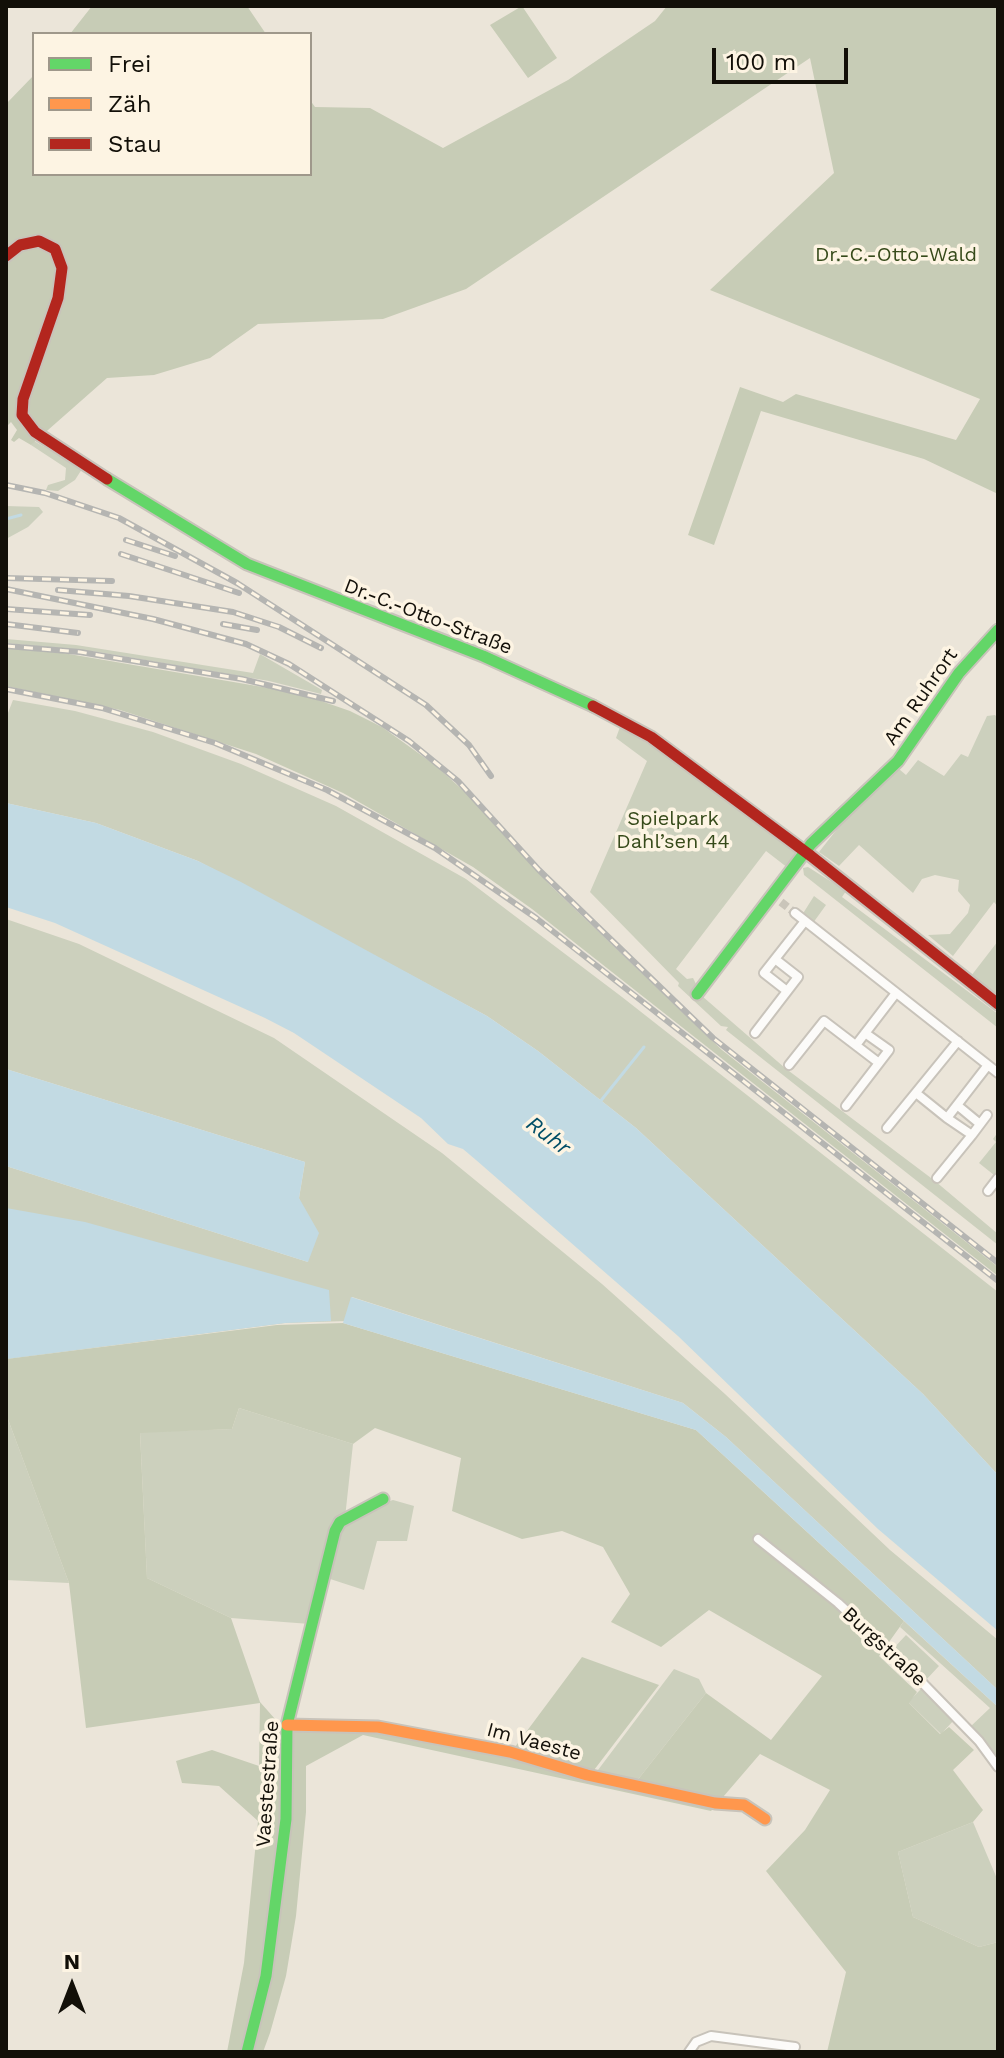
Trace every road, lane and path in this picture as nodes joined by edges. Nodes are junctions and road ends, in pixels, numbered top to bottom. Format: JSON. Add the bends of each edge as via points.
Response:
{"nodes":[{"id":1,"x":6,"y":256,"type":"edge"},
{"id":2,"x":998,"y":630,"type":"edge"},
{"id":3,"x":806,"y":852,"type":"junction"},
{"id":4,"x":795,"y":913,"type":"tunnel mouth"},
{"id":5,"x":805,"y":921,"type":"junction"},
{"id":6,"x":775,"y":959,"type":"junction"},
{"id":7,"x":787,"y":991,"type":"junction"},
{"id":8,"x":896,"y":993,"type":"junction"},
{"id":9,"x":697,"y":994,"type":"dead end"},
{"id":10,"x":998,"y":1004,"type":"edge"},
{"id":11,"x":755,"y":1033,"type":"dead end"},
{"id":12,"x":865,"y":1033,"type":"junction"},
{"id":13,"x":958,"y":1041,"type":"junction"},
{"id":14,"x":856,"y":1045,"type":"junction"},
{"id":15,"x":879,"y":1063,"type":"junction"},
{"id":16,"x":789,"y":1065,"type":"dead end"},
{"id":17,"x":988,"y":1065,"type":"junction"},
{"id":18,"x":998,"y":1073,"type":"edge"},
{"id":19,"x":916,"y":1093,"type":"junction"},
{"id":20,"x":957,"y":1105,"type":"junction"},
{"id":21,"x":846,"y":1106,"type":"dead end"},
{"id":22,"x":987,"y":1115,"type":"dead end"},
{"id":23,"x":947,"y":1118,"type":"junction"},
{"id":24,"x":980,"y":1124,"type":"junction"},
{"id":25,"x":887,"y":1128,"type":"dead end"},
{"id":26,"x":972,"y":1135,"type":"junction"},
{"id":27,"x":937,"y":1178,"type":"dead end"},
{"id":28,"x":998,"y":1178,"type":"edge"},
{"id":29,"x":988,"y":1191,"type":"dead end"},
{"id":30,"x":383,"y":1499,"type":"dead end"},
{"id":31,"x":758,"y":1539,"type":"dead end"},
{"id":32,"x":287,"y":1725,"type":"junction"},
{"id":33,"x":998,"y":1767,"type":"edge"},
{"id":34,"x":765,"y":1819,"type":"dead end"},
{"id":35,"x":795,"y":2047,"type":"dead end"},
{"id":36,"x":247,"y":2052,"type":"edge"},
{"id":37,"x":689,"y":2052,"type":"edge"}],
"edges":[{"from":1,"to":3,"type":"street","name":"Dr.-C.-Otto-Straße","via":[[20,245],[39,241],[55,249],[62,268],[58,298],[23,399],[22,415],[35,432],[247,564],[483,656],[632,727]]},
{"from":2,"to":3,"type":"street","name":"Am Ruhrort","via":[[964,666],[898,761]]},
{"from":3,"to":9,"type":"street","name":"Am Ruhrort","via":[[777,899]]},
{"from":3,"to":10,"type":"street","name":"Dr.-C.-Otto-Straße"},
{"from":4,"to":5,"type":"street"},
{"from":5,"to":6,"type":"street"},
{"from":5,"to":8,"type":"street"},
{"from":6,"to":7,"type":"street","via":[[764,973]]},
{"from":6,"to":7,"type":"street","via":[[798,977]]},
{"from":7,"to":11,"type":"street"},
{"from":8,"to":12,"type":"street"},
{"from":8,"to":13,"type":"street"},
{"from":12,"to":14,"type":"street"},
{"from":12,"to":15,"type":"street","via":[[889,1050]]},
{"from":13,"to":17,"type":"street"},
{"from":13,"to":19,"type":"street"},
{"from":14,"to":15,"type":"street"},
{"from":14,"to":16,"type":"street","via":[[824,1021]]},
{"from":15,"to":21,"type":"street"},
{"from":17,"to":18,"type":"street"},
{"from":17,"to":20,"type":"street"},
{"from":19,"to":23,"type":"street"},
{"from":19,"to":25,"type":"street"},
{"from":20,"to":23,"type":"street"},
{"from":20,"to":24,"type":"street"},
{"from":22,"to":24,"type":"street"},
{"from":23,"to":26,"type":"street"},
{"from":24,"to":26,"type":"street"},
{"from":26,"to":27,"type":"street"},
{"from":28,"to":29,"type":"street"},
{"from":30,"to":32,"type":"street","name":"Vaestestraße","via":[[340,1522],[335,1531]]},
{"from":31,"to":33,"type":"street","name":"Burgstraße","via":[[904,1664]]},
{"from":32,"to":34,"type":"street","name":"Im Vaeste","via":[[378,1727],[496,1749],[587,1775],[744,1805]]},
{"from":32,"to":36,"type":"street","name":"Vaestestraße","via":[[286,1819],[266,1976]]},
{"from":35,"to":37,"type":"street","via":[[711,2036]]}]}
